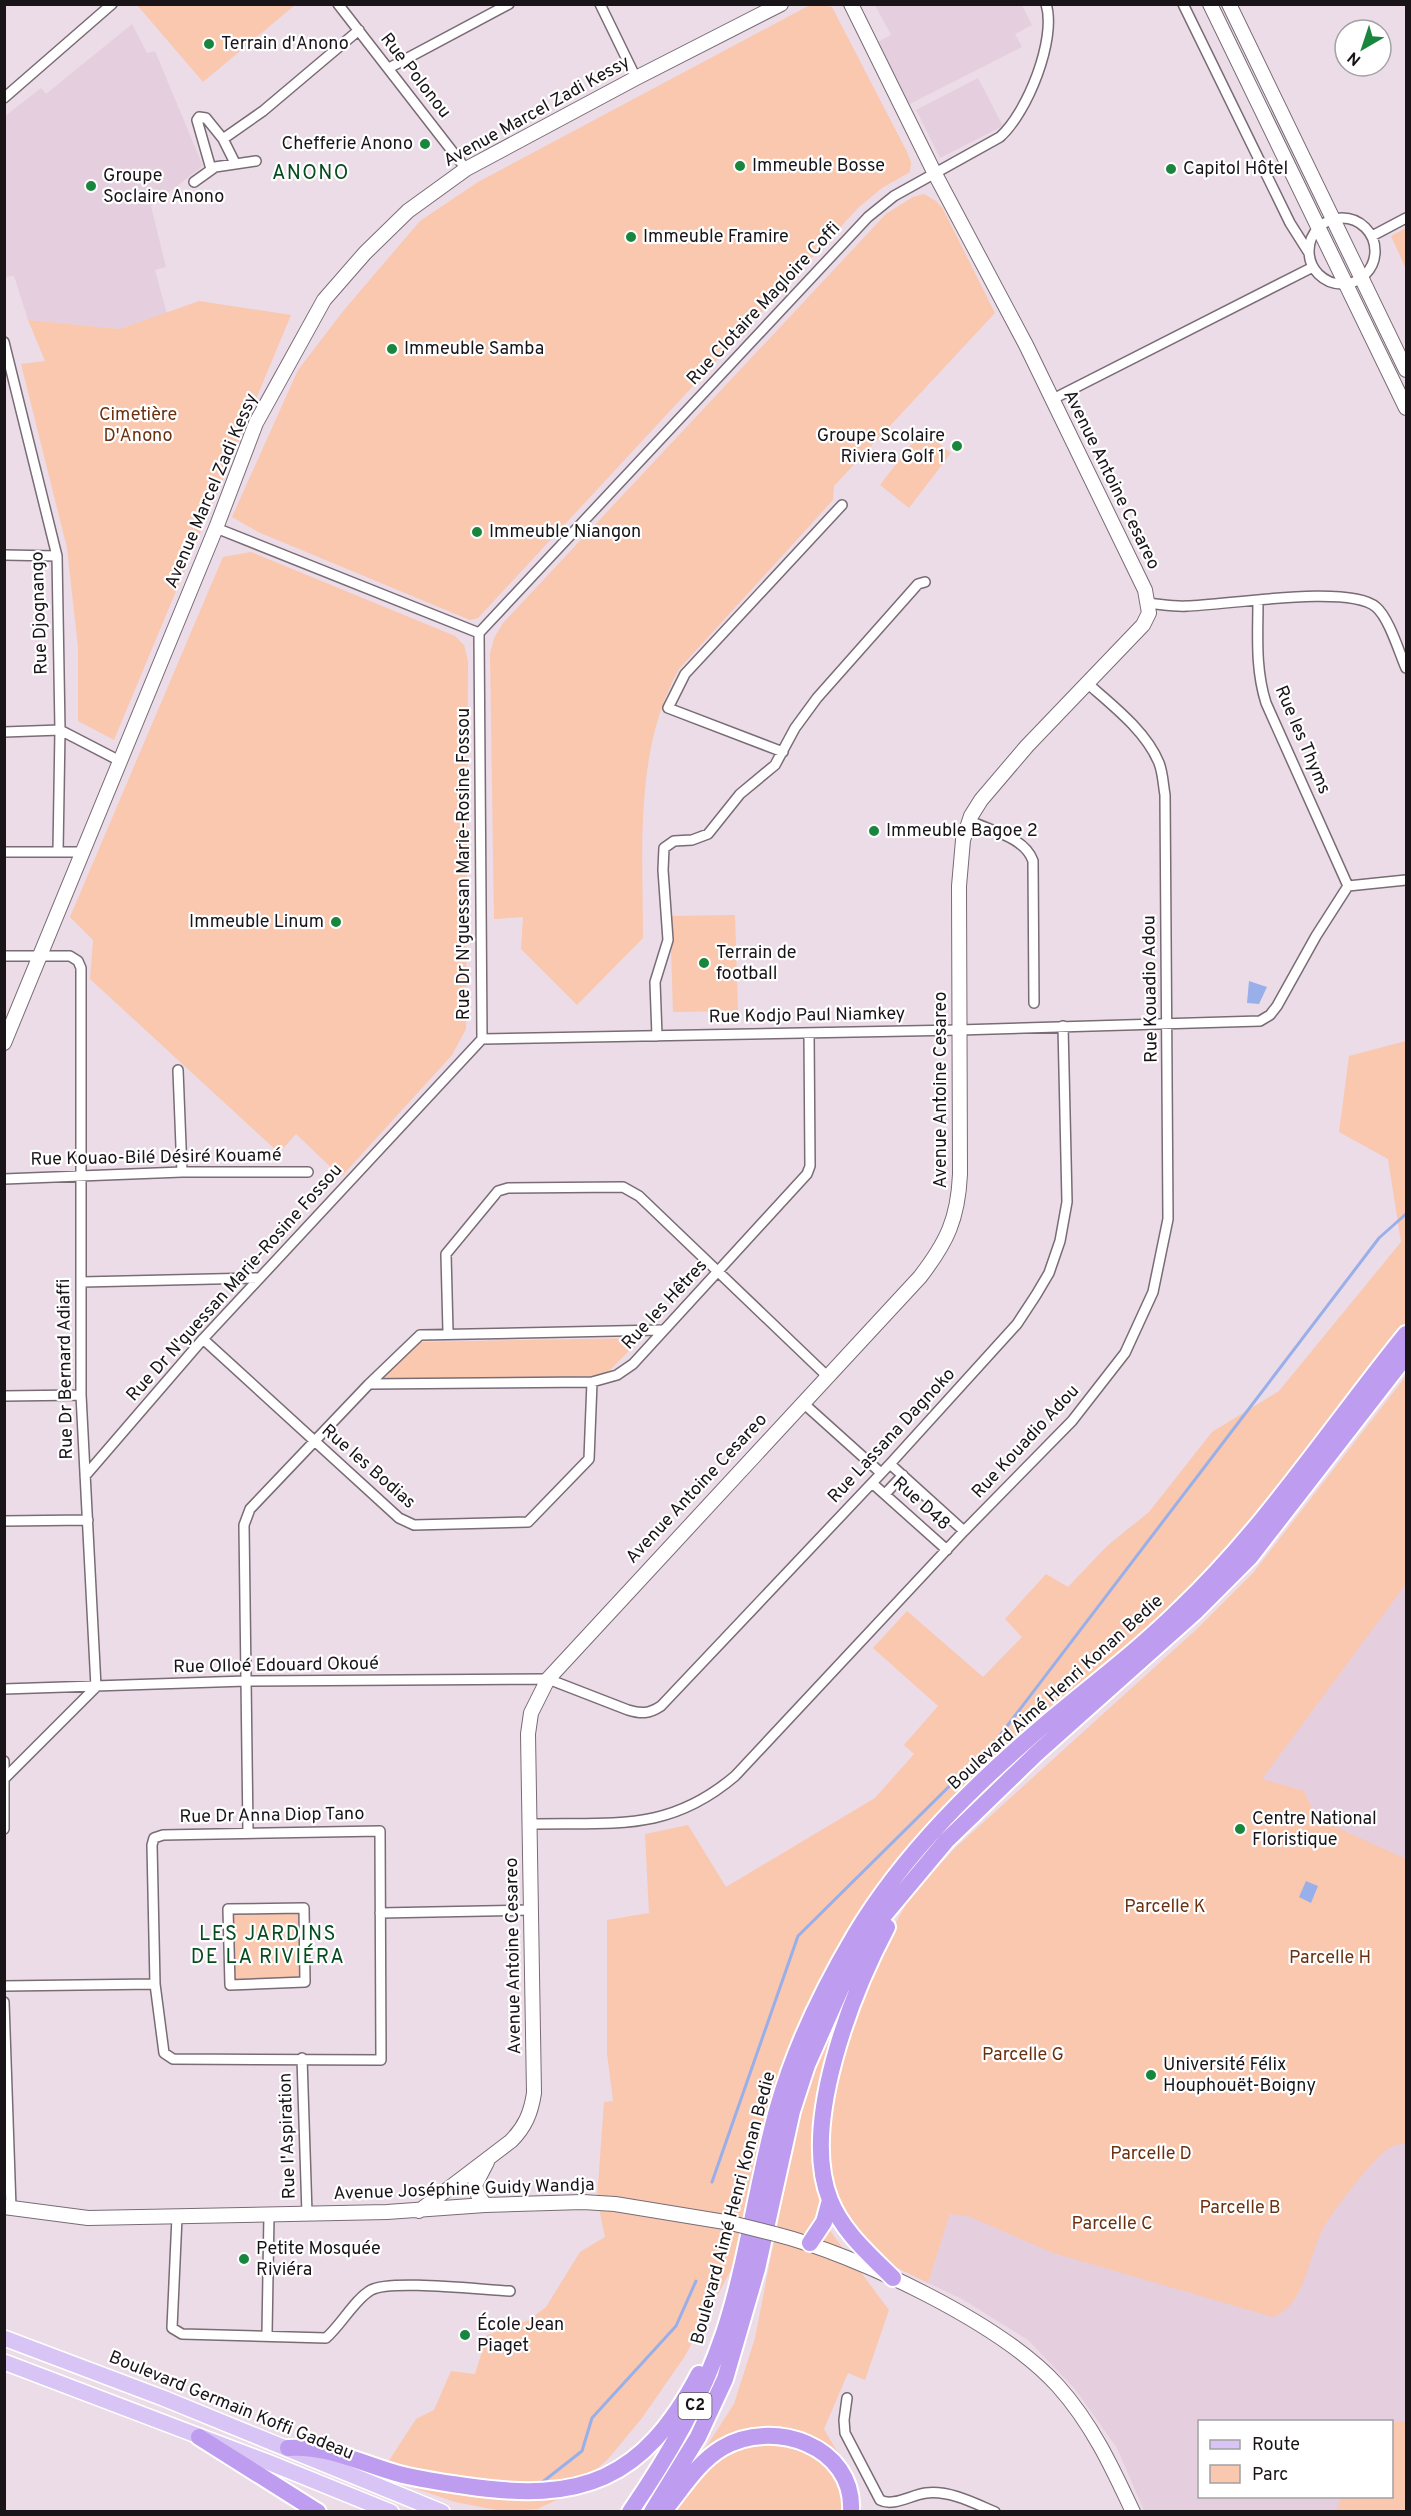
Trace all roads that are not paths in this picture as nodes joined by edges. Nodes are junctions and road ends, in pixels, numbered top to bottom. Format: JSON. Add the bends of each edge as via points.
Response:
{"nodes":[{"id":1,"x":112,"y":4,"type":"edge"},
{"id":2,"x":338,"y":4,"type":"edge"},
{"id":3,"x":508,"y":4,"type":"edge"},
{"id":4,"x":600,"y":4,"type":"edge"},
{"id":5,"x":781,"y":4,"type":"edge"},
{"id":6,"x":851,"y":4,"type":"edge"},
{"id":7,"x":1046,"y":4,"type":"edge"},
{"id":8,"x":1183,"y":4,"type":"edge"},
{"id":9,"x":1210,"y":4,"type":"edge"},
{"id":10,"x":1230,"y":4,"type":"edge"},
{"id":11,"x":359,"y":30,"type":"junction"},
{"id":12,"x":389,"y":68,"type":"junction"},
{"id":13,"x":636,"y":78,"type":"junction"},
{"id":14,"x":4,"y":98,"type":"edge"},
{"id":15,"x":223,"y":139,"type":"junction"},
{"id":16,"x":256,"y":161,"type":"dead end"},
{"id":17,"x":235,"y":163,"type":"junction"},
{"id":18,"x":211,"y":169,"type":"junction"},
{"id":19,"x":466,"y":169,"type":"junction"},
{"id":20,"x":934,"y":172,"type":"junction"},
{"id":21,"x":194,"y":182,"type":"dead end"},
{"id":22,"x":1407,"y":218,"type":"edge"},
{"id":23,"x":1333,"y":219,"type":"junction"},
{"id":24,"x":1318,"y":227,"type":"junction"},
{"id":25,"x":1372,"y":236,"type":"junction"},
{"id":26,"x":1309,"y":253,"type":"junction"},
{"id":27,"x":1312,"y":267,"type":"junction"},
{"id":28,"x":1362,"y":278,"type":"junction"},
{"id":29,"x":1346,"y":285,"type":"junction"},
{"id":30,"x":4,"y":342,"type":"edge"},
{"id":31,"x":1407,"y":370,"type":"edge"},
{"id":32,"x":8,"y":377,"type":"edge"},
{"id":33,"x":1051,"y":400,"type":"junction"},
{"id":34,"x":1407,"y":408,"type":"edge"},
{"id":35,"x":842,"y":506,"type":"dead end"},
{"id":36,"x":216,"y":528,"type":"junction"},
{"id":37,"x":4,"y":555,"type":"edge"},
{"id":38,"x":57,"y":555,"type":"junction"},
{"id":39,"x":925,"y":582,"type":"dead end"},
{"id":40,"x":1258,"y":600,"type":"junction"},
{"id":41,"x":1146,"y":603,"type":"junction"},
{"id":42,"x":479,"y":633,"type":"junction"},
{"id":43,"x":1407,"y":668,"type":"edge"},
{"id":44,"x":1087,"y":683,"type":"junction"},
{"id":45,"x":60,"y":730,"type":"junction"},
{"id":46,"x":4,"y":732,"type":"edge"},
{"id":47,"x":783,"y":752,"type":"junction"},
{"id":48,"x":120,"y":761,"type":"junction"},
{"id":49,"x":970,"y":821,"type":"junction"},
{"id":50,"x":4,"y":852,"type":"edge"},
{"id":51,"x":58,"y":852,"type":"junction"},
{"id":52,"x":82,"y":852,"type":"junction"},
{"id":53,"x":1407,"y":880,"type":"edge"},
{"id":54,"x":1348,"y":886,"type":"junction"},
{"id":55,"x":41,"y":954,"type":"junction"},
{"id":56,"x":4,"y":956,"type":"edge"},
{"id":57,"x":1034,"y":1003,"type":"dead end"},
{"id":58,"x":1168,"y":1024,"type":"junction"},
{"id":59,"x":1063,"y":1026,"type":"junction"},
{"id":60,"x":959,"y":1030,"type":"junction"},
{"id":61,"x":808,"y":1033,"type":"junction"},
{"id":62,"x":657,"y":1036,"type":"junction"},
{"id":63,"x":482,"y":1039,"type":"junction"},
{"id":64,"x":4,"y":1043,"type":"edge"},
{"id":65,"x":178,"y":1071,"type":"dead end"},
{"id":66,"x":182,"y":1172,"type":"junction"},
{"id":67,"x":308,"y":1172,"type":"dead end"},
{"id":68,"x":82,"y":1174,"type":"junction"},
{"id":69,"x":4,"y":1179,"type":"edge"},
{"id":70,"x":717,"y":1272,"type":"junction"},
{"id":71,"x":259,"y":1278,"type":"junction"},
{"id":72,"x":82,"y":1282,"type":"junction"},
{"id":73,"x":662,"y":1330,"type":"junction"},
{"id":74,"x":448,"y":1332,"type":"junction"},
{"id":75,"x":1407,"y":1334,"type":"edge"},
{"id":76,"x":203,"y":1339,"type":"junction"},
{"id":77,"x":1407,"y":1356,"type":"edge"},
{"id":78,"x":827,"y":1376,"type":"junction"},
{"id":79,"x":592,"y":1382,"type":"junction"},
{"id":80,"x":369,"y":1384,"type":"junction"},
{"id":81,"x":81,"y":1395,"type":"junction"},
{"id":82,"x":4,"y":1396,"type":"edge"},
{"id":83,"x":802,"y":1402,"type":"junction"},
{"id":84,"x":314,"y":1442,"type":"junction"},
{"id":85,"x":890,"y":1464,"type":"junction"},
{"id":86,"x":881,"y":1473,"type":"junction"},
{"id":87,"x":903,"y":1475,"type":"junction"},
{"id":88,"x":85,"y":1476,"type":"junction"},
{"id":89,"x":872,"y":1483,"type":"junction"},
{"id":90,"x":885,"y":1494,"type":"junction"},
{"id":91,"x":87,"y":1520,"type":"junction"},
{"id":92,"x":4,"y":1521,"type":"edge"},
{"id":93,"x":964,"y":1531,"type":"junction"},
{"id":94,"x":947,"y":1550,"type":"junction"},
{"id":95,"x":548,"y":1679,"type":"junction"},
{"id":96,"x":246,"y":1681,"type":"junction"},
{"id":97,"x":96,"y":1688,"type":"junction"},
{"id":98,"x":4,"y":1689,"type":"edge"},
{"id":99,"x":4,"y":1761,"type":"edge"},
{"id":100,"x":6,"y":1777,"type":"edge"},
{"id":101,"x":5,"y":1790,"type":"edge"},
{"id":102,"x":531,"y":1824,"type":"junction"},
{"id":103,"x":4,"y":1829,"type":"edge"},
{"id":104,"x":248,"y":1832,"type":"junction"},
{"id":105,"x":904,"y":1894,"type":"junction"},
{"id":106,"x":250,"y":1909,"type":"joint"},
{"id":107,"x":531,"y":1910,"type":"junction"},
{"id":108,"x":380,"y":1912,"type":"junction"},
{"id":109,"x":155,"y":1984,"type":"junction"},
{"id":110,"x":4,"y":1986,"type":"edge"},
{"id":111,"x":4,"y":2002,"type":"edge"},
{"id":112,"x":302,"y":2058,"type":"junction"},
{"id":113,"x":6,"y":2097,"type":"edge"},
{"id":114,"x":493,"y":2154,"type":"junction"},
{"id":115,"x":830,"y":2200,"type":"junction"},
{"id":116,"x":485,"y":2205,"type":"junction"},
{"id":117,"x":8,"y":2207,"type":"edge"},
{"id":118,"x":419,"y":2211,"type":"junction"},
{"id":119,"x":307,"y":2214,"type":"junction"},
{"id":120,"x":269,"y":2215,"type":"junction"},
{"id":121,"x":177,"y":2217,"type":"junction"},
{"id":122,"x":810,"y":2243,"type":"junction"},
{"id":123,"x":893,"y":2278,"type":"junction"},
{"id":124,"x":735,"y":2288,"type":"junction"},
{"id":125,"x":510,"y":2291,"type":"dead end"},
{"id":126,"x":267,"y":2334,"type":"junction"},
{"id":127,"x":4,"y":2338,"type":"edge"},
{"id":128,"x":4,"y":2362,"type":"edge"},
{"id":129,"x":847,"y":2398,"type":"dead end"},
{"id":130,"x":199,"y":2437,"type":"junction"},
{"id":131,"x":288,"y":2448,"type":"junction"},
{"id":132,"x":318,"y":2511,"type":"edge"},
{"id":133,"x":391,"y":2511,"type":"edge"},
{"id":134,"x":442,"y":2511,"type":"edge"},
{"id":135,"x":630,"y":2511,"type":"edge"},
{"id":136,"x":652,"y":2511,"type":"edge"},
{"id":137,"x":663,"y":2511,"type":"edge"},
{"id":138,"x":851,"y":2511,"type":"edge"},
{"id":139,"x":995,"y":2511,"type":"edge"},
{"id":140,"x":1133,"y":2511,"type":"edge"}],
"edges":[{"from":1,"to":14,"type":"street"},
{"from":2,"to":11,"type":"street","name":"Rue Polonou"},
{"from":3,"to":12,"type":"street"},
{"from":4,"to":13,"type":"street"},
{"from":5,"to":13,"type":"street","name":"Avenue Marcel Zadi Kessy"},
{"from":6,"to":20,"type":"street","name":"Avenue Antoine Cesareo"},
{"from":7,"to":20,"type":"street","name":"Rue Clotaire Magloire Coffi","via":[[1050,17],[1039,69],[1012,126]]},
{"from":8,"to":26,"type":"street","via":[[1290,223]]},
{"from":9,"to":24,"type":"street"},
{"from":10,"to":23,"type":"street"},
{"from":11,"to":12,"type":"street","name":"Rue Polonou"},
{"from":11,"to":15,"type":"street","via":[[263,111]]},
{"from":12,"to":19,"type":"street","name":"Rue Polonou"},
{"from":13,"to":19,"type":"street","name":"Avenue Marcel Zadi Kessy"},
{"from":15,"to":17,"type":"street"},
{"from":15,"to":18,"type":"street","via":[[206,118],[199,117]]},
{"from":16,"to":17,"type":"street"},
{"from":17,"to":18,"type":"street"},
{"from":18,"to":21,"type":"street"},
{"from":19,"to":36,"type":"street","name":"Avenue Marcel Zadi Kessy","via":[[408,211],[324,300],[256,423]]},
{"from":20,"to":33,"type":"street","name":"Avenue Antoine Cesareo"},
{"from":20,"to":42,"type":"street","name":"Rue Clotaire Magloire Coffi","via":[[868,217]]},
{"from":22,"to":25,"type":"street"},
{"from":23,"to":24,"type":"street"},
{"from":23,"to":25,"type":"street","via":[[1355,221]]},
{"from":23,"to":28,"type":"street"},
{"from":24,"to":26,"type":"street"},
{"from":24,"to":29,"type":"street"},
{"from":25,"to":28,"type":"street","via":[[1374,259]]},
{"from":26,"to":27,"type":"street"},
{"from":27,"to":29,"type":"street","via":[[1327,281]]},
{"from":27,"to":33,"type":"street"},
{"from":28,"to":29,"type":"street"},
{"from":28,"to":31,"type":"street"},
{"from":29,"to":34,"type":"street"},
{"from":30,"to":32,"type":"street","name":"Rue Djognango"},
{"from":32,"to":38,"type":"street","name":"Rue Djognango"},
{"from":33,"to":41,"type":"street","name":"Avenue Antoine Cesareo","via":[[1145,590]]},
{"from":35,"to":47,"type":"street","via":[[685,674],[668,708]]},
{"from":36,"to":42,"type":"street"},
{"from":36,"to":48,"type":"street","name":"Avenue Marcel Zadi Kessy"},
{"from":37,"to":38,"type":"street"},
{"from":38,"to":45,"type":"street","name":"Rue Djognango"},
{"from":39,"to":47,"type":"street","via":[[918,584],[839,671],[795,728]]},
{"from":40,"to":41,"type":"street","via":[[1186,606]]},
{"from":40,"to":43,"type":"street","via":[[1363,599],[1382,612]]},
{"from":40,"to":54,"type":"street","name":"Rue les Thyms","via":[[1259,682]]},
{"from":41,"to":44,"type":"street","name":"Avenue Antoine Cesareo","via":[[1149,613],[1143,625]]},
{"from":42,"to":63,"type":"street","name":"Rue Dr N'guessan Marie-Rosine Fossou"},
{"from":44,"to":49,"type":"street","name":"Avenue Antoine Cesareo","via":[[995,781]]},
{"from":44,"to":58,"type":"street","name":"Rue Kouadio Adou","via":[[1118,710],[1152,749],[1159,764],[1165,795]]},
{"from":45,"to":46,"type":"street"},
{"from":45,"to":48,"type":"street"},
{"from":45,"to":51,"type":"street","name":"Rue Djognango"},
{"from":47,"to":62,"type":"street","via":[[775,765],[740,794],[708,834],[674,842],[664,849],[668,940],[656,982]]},
{"from":48,"to":52,"type":"street","name":"Avenue Marcel Zadi Kessy"},
{"from":49,"to":57,"type":"street","via":[[1020,843],[1030,852]]},
{"from":49,"to":60,"type":"street","name":"Avenue Antoine Cesareo","via":[[963,840],[959,875]]},
{"from":50,"to":51,"type":"street"},
{"from":51,"to":52,"type":"street"},
{"from":52,"to":55,"type":"street","name":"Avenue Marcel Zadi Kessy"},
{"from":53,"to":54,"type":"street"},
{"from":54,"to":58,"type":"street","name":"Rue Kodjo Paul Niamkey","via":[[1270,1015],[1248,1023]]},
{"from":55,"to":56,"type":"street","name":"Rue Dr Bernard Adiaffi"},
{"from":55,"to":64,"type":"street","name":"Avenue Marcel Zadi Kessy"},
{"from":55,"to":68,"type":"street","name":"Rue Dr Bernard Adiaffi","via":[[70,956],[81,968]]},
{"from":58,"to":59,"type":"street","name":"Rue Kodjo Paul Niamkey"},
{"from":58,"to":93,"type":"street","name":"Rue Kouadio Adou","via":[[1168,1219],[1153,1292],[1125,1353],[1072,1421]]},
{"from":59,"to":60,"type":"street","name":"Rue Kodjo Paul Niamkey"},
{"from":59,"to":85,"type":"street","name":"Rue Lassana Dagnoko","via":[[1067,1202],[1049,1273],[1017,1324]]},
{"from":60,"to":61,"type":"street","name":"Rue Kodjo Paul Niamkey"},
{"from":60,"to":78,"type":"street","name":"Avenue Antoine Cesareo","via":[[960,1174],[956,1214],[942,1249],[920,1277]]},
{"from":61,"to":62,"type":"street","name":"Rue Kodjo Paul Niamkey"},
{"from":61,"to":70,"type":"street","name":"Rue les Hêtres","via":[[807,1174]]},
{"from":62,"to":63,"type":"street","name":"Rue Kodjo Paul Niamkey"},
{"from":63,"to":71,"type":"street","name":"Rue Dr N'guessan Marie-Rosine Fossou"},
{"from":65,"to":66,"type":"street"},
{"from":66,"to":67,"type":"street","name":"Rue Kouao-Bilé Désiré Kouamé"},
{"from":66,"to":68,"type":"street","name":"Rue Kouao-Bilé Désiré Kouamé"},
{"from":68,"to":69,"type":"street","name":"Rue Kouao-Bilé Désiré Kouamé"},
{"from":68,"to":72,"type":"street","name":"Rue Dr Bernard Adiaffi"},
{"from":70,"to":73,"type":"street","name":"Rue les Hêtres"},
{"from":70,"to":74,"type":"street","via":[[639,1196],[623,1187],[508,1188],[498,1191],[446,1254]]},
{"from":70,"to":78,"type":"street"},
{"from":71,"to":72,"type":"street"},
{"from":71,"to":76,"type":"street","name":"Rue Dr N'guessan Marie-Rosine Fossou"},
{"from":72,"to":81,"type":"street","name":"Rue Dr Bernard Adiaffi"},
{"from":73,"to":74,"type":"street"},
{"from":73,"to":79,"type":"street","name":"Rue les Hêtres","via":[[633,1364],[617,1375]]},
{"from":74,"to":80,"type":"street","via":[[414,1338]]},
{"from":75,"to":124,"type":"highway","name":"Boulevard Aimé Henri Konan Bedie","via":[[1246,1540],[1181,1609],[982,1781],[879,1898],[826,1986],[793,2062],[778,2107]]},
{"from":76,"to":84,"type":"street","name":"Rue les Bodias"},
{"from":76,"to":88,"type":"street","name":"Rue Dr N'guessan Marie-Rosine Fossou"},
{"from":77,"to":105,"type":"highway","name":"Boulevard Aimé Henri Konan Bedie","via":[[1250,1557],[1187,1620],[1037,1753],[955,1833]]},
{"from":78,"to":83,"type":"street","name":"Avenue Antoine Cesareo"},
{"from":79,"to":80,"type":"street","name":"Rue les Hêtres"},
{"from":79,"to":84,"type":"street","name":"Rue les Bodias","via":[[589,1459],[544,1508],[521,1524],[406,1523]]},
{"from":80,"to":84,"type":"street"},
{"from":81,"to":82,"type":"street"},
{"from":81,"to":88,"type":"street","name":"Rue Dr Bernard Adiaffi"},
{"from":83,"to":86,"type":"street","name":"Rue D48"},
{"from":83,"to":95,"type":"street","name":"Avenue Antoine Cesareo"},
{"from":84,"to":96,"type":"street","via":[[250,1509],[244,1525]]},
{"from":85,"to":86,"type":"street","name":"Rue Lassana Dagnoko"},
{"from":85,"to":87,"type":"street","name":"Rue D48"},
{"from":86,"to":89,"type":"street","name":"Rue Lassana Dagnoko"},
{"from":87,"to":90,"type":"street"},
{"from":87,"to":93,"type":"street","name":"Rue D48"},
{"from":88,"to":91,"type":"street","name":"Rue Dr Bernard Adiaffi"},
{"from":89,"to":90,"type":"street","name":"Rue D48"},
{"from":89,"to":95,"type":"street","name":"Rue Lassana Dagnoko","via":[[661,1706],[639,1714]]},
{"from":90,"to":94,"type":"street","name":"Rue D48"},
{"from":91,"to":92,"type":"street"},
{"from":91,"to":97,"type":"street","name":"Rue Dr Bernard Adiaffi"},
{"from":93,"to":94,"type":"street","name":"Rue Kouadio Adou"},
{"from":94,"to":102,"type":"street","name":"Rue Kouadio Adou","via":[[735,1776],[714,1793],[674,1814],[648,1821]]},
{"from":95,"to":96,"type":"street","name":"Rue Olloé Edouard Okoué"},
{"from":95,"to":102,"type":"street","name":"Avenue Antoine Cesareo","via":[[531,1713],[528,1734]]},
{"from":96,"to":97,"type":"street","name":"Rue Olloé Edouard Okoué"},
{"from":96,"to":104,"type":"street"},
{"from":97,"to":98,"type":"street","name":"Rue Olloé Edouard Okoué"},
{"from":97,"to":100,"type":"street"},
{"from":99,"to":100,"type":"street"},
{"from":100,"to":101,"type":"street"},
{"from":101,"to":103,"type":"street"},
{"from":102,"to":107,"type":"street","name":"Avenue Antoine Cesareo"},
{"from":104,"to":108,"type":"street","name":"Rue Dr Anna Diop Tano","via":[[380,1831]]},
{"from":104,"to":109,"type":"street","name":"Rue Dr Anna Diop Tano","via":[[154,1838]]},
{"from":105,"to":115,"type":"highway","via":[[849,2011],[829,2082],[822,2121],[822,2156]]},
{"from":105,"to":136,"type":"highway","name":"Boulevard Aimé Henri Konan Bedie","via":[[868,1938],[807,2065],[792,2111],[757,2269],[725,2379],[698,2437]]},
{"from":106,"to":106,"type":"street","via":[[304,1908],[305,1982],[230,1985],[228,1909]]},
{"from":107,"to":108,"type":"street"},
{"from":107,"to":114,"type":"street","name":"Avenue Antoine Cesareo","via":[[532,2110],[517,2135]]},
{"from":108,"to":112,"type":"street","name":"Rue Dr Anna Diop Tano","via":[[381,2060]]},
{"from":109,"to":110,"type":"street"},
{"from":109,"to":112,"type":"street","name":"Rue Dr Anna Diop Tano","via":[[162,2047],[173,2059]]},
{"from":111,"to":113,"type":"street"},
{"from":112,"to":119,"type":"street","name":"Rue l'Aspiration"},
{"from":113,"to":117,"type":"street"},
{"from":114,"to":116,"type":"street","via":[[475,2185]]},
{"from":114,"to":118,"type":"street","name":"Avenue Antoine Cesareo"},
{"from":115,"to":122,"type":"highway","via":[[824,2222]]},
{"from":115,"to":123,"type":"highway","via":[[854,2239]]},
{"from":116,"to":118,"type":"street","name":"Avenue Joséphine Guidy Wandja"},
{"from":116,"to":122,"type":"street","name":"Avenue Joséphine Guidy Wandja","bridge":true,"via":[[615,2204],[731,2223]]},
{"from":117,"to":121,"type":"street","name":"Avenue Joséphine Guidy Wandja","via":[[88,2218]]},
{"from":118,"to":119,"type":"street","name":"Avenue Joséphine Guidy Wandja"},
{"from":119,"to":120,"type":"street","name":"Avenue Joséphine Guidy Wandja"},
{"from":120,"to":121,"type":"street","name":"Avenue Joséphine Guidy Wandja"},
{"from":120,"to":126,"type":"street"},
{"from":121,"to":126,"type":"street","via":[[172,2328],[182,2334]]},
{"from":122,"to":123,"type":"street","name":"Avenue Joséphine Guidy Wandja"},
{"from":123,"to":140,"type":"street","name":"Avenue Joséphine Guidy Wandja","via":[[1020,2352],[1058,2386],[1092,2429]]},
{"from":124,"to":131,"type":"highway","via":[[704,2363],[668,2426],[635,2459],[597,2480],[557,2492],[523,2493],[402,2475],[319,2449]]},
{"from":124,"to":135,"type":"highway","name":"Boulevard Aimé Henri Konan Bedie","number":"C2","via":[[724,2332],[696,2404]]},
{"from":125,"to":126,"type":"street","via":[[378,2288],[367,2293],[326,2338]]},
{"from":127,"to":131,"type":"main road","name":"Boulevard Germain Koffi Gadeau"},
{"from":128,"to":130,"type":"main road","name":"Boulevard Germain Koffi Gadeau"},
{"from":129,"to":139,"type":"street","via":[[845,2433],[880,2500],[888,2503],[935,2493]]},
{"from":130,"to":132,"type":"highway"},
{"from":130,"to":133,"type":"main road","name":"Boulevard Germain Koffi Gadeau"},
{"from":131,"to":134,"type":"main road","name":"Boulevard Germain Koffi Gadeau"},
{"from":137,"to":138,"type":"highway","via":[[713,2454],[735,2441],[769,2434],[794,2438],[827,2456],[846,2481]]}]}
